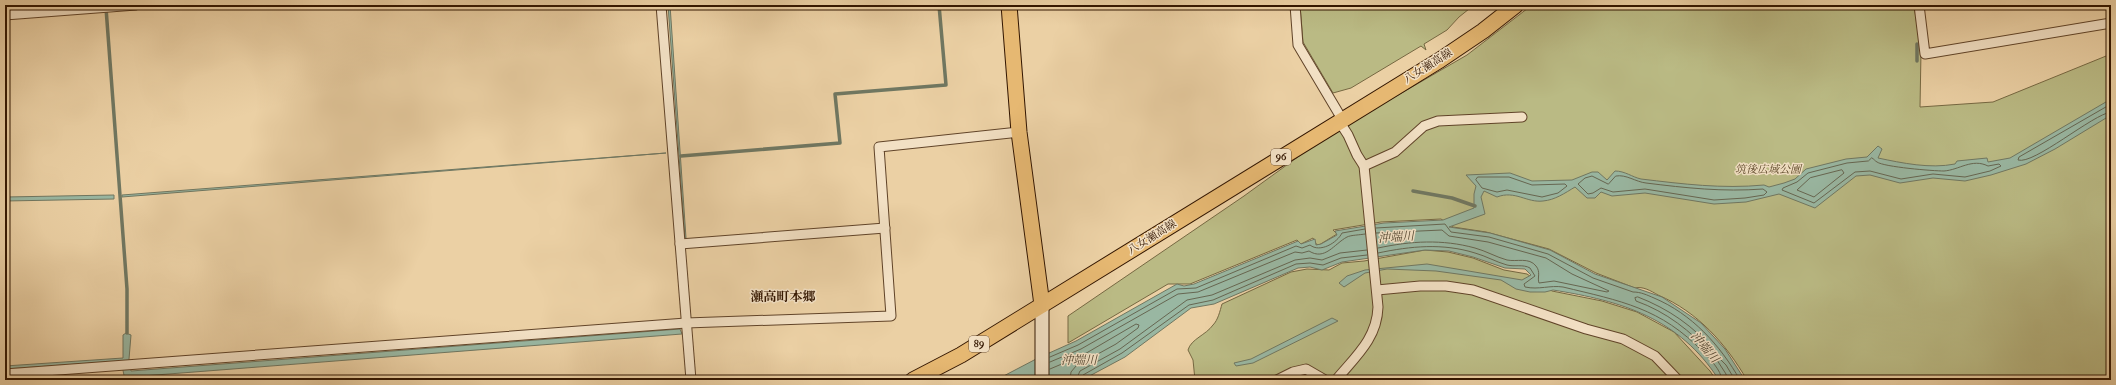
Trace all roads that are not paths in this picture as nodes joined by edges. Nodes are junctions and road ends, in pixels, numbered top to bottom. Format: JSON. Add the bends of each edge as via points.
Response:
{"nodes":[{"id":1,"x":136,"y":5,"type":"edge"},
{"id":2,"x":661,"y":5,"type":"edge"},
{"id":3,"x":1009,"y":5,"type":"edge"},
{"id":4,"x":1295,"y":5,"type":"edge"},
{"id":5,"x":1516,"y":5,"type":"edge"},
{"id":6,"x":1919,"y":5,"type":"edge"},
{"id":7,"x":5,"y":15,"type":"edge"},
{"id":8,"x":2111,"y":23,"type":"edge"},
{"id":9,"x":1522,"y":117,"type":"dead end"},
{"id":10,"x":1340,"y":120,"type":"junction"},
{"id":11,"x":1019,"y":132,"type":"junction"},
{"id":12,"x":1364,"y":166,"type":"junction"},
{"id":13,"x":885,"y":228,"type":"junction"},
{"id":14,"x":680,"y":244,"type":"junction"},
{"id":15,"x":1377,"y":290,"type":"junction"},
{"id":16,"x":1042,"y":305,"type":"junction"},
{"id":17,"x":686,"y":323,"type":"junction"},
{"id":18,"x":5,"y":374,"type":"edge"},
{"id":19,"x":691,"y":380,"type":"edge"},
{"id":20,"x":913,"y":380,"type":"edge"},
{"id":21,"x":1042,"y":380,"type":"edge"},
{"id":22,"x":1277,"y":380,"type":"edge"},
{"id":23,"x":1325,"y":380,"type":"edge"},
{"id":24,"x":1336,"y":380,"type":"edge"},
{"id":25,"x":1678,"y":380,"type":"edge"}],
"edges":[{"from":1,"to":7,"type":"street"},
{"from":2,"to":14,"type":"street"},
{"from":3,"to":11,"type":"main road"},
{"from":4,"to":10,"type":"street","via":[[1298,45]]},
{"from":5,"to":10,"type":"main road","name":"八女瀬高線","number":"96","via":[[1446,56]]},
{"from":6,"to":8,"type":"street","via":[[1925,54]]},
{"from":9,"to":12,"type":"street","via":[[1438,121],[1424,126],[1395,152]]},
{"from":10,"to":12,"type":"street"},
{"from":10,"to":16,"type":"main road","name":"八女瀬高線","number":"96"},
{"from":11,"to":13,"type":"street","via":[[879,147]]},
{"from":11,"to":16,"type":"main road"},
{"from":12,"to":15,"type":"street"},
{"from":13,"to":14,"type":"street"},
{"from":13,"to":17,"type":"street","via":[[891,316]]},
{"from":14,"to":17,"type":"street"},
{"from":15,"to":24,"type":"street","via":[[1377,322],[1372,336]]},
{"from":15,"to":25,"type":"street","via":[[1446,286],[1473,290],[1623,339],[1655,356]]},
{"from":16,"to":20,"type":"main road","number":"89","via":[[961,355]]},
{"from":16,"to":21,"type":"main road"},
{"from":17,"to":18,"type":"street"},
{"from":17,"to":19,"type":"street"},
{"from":22,"to":23,"type":"street","via":[[1306,369]]}]}
